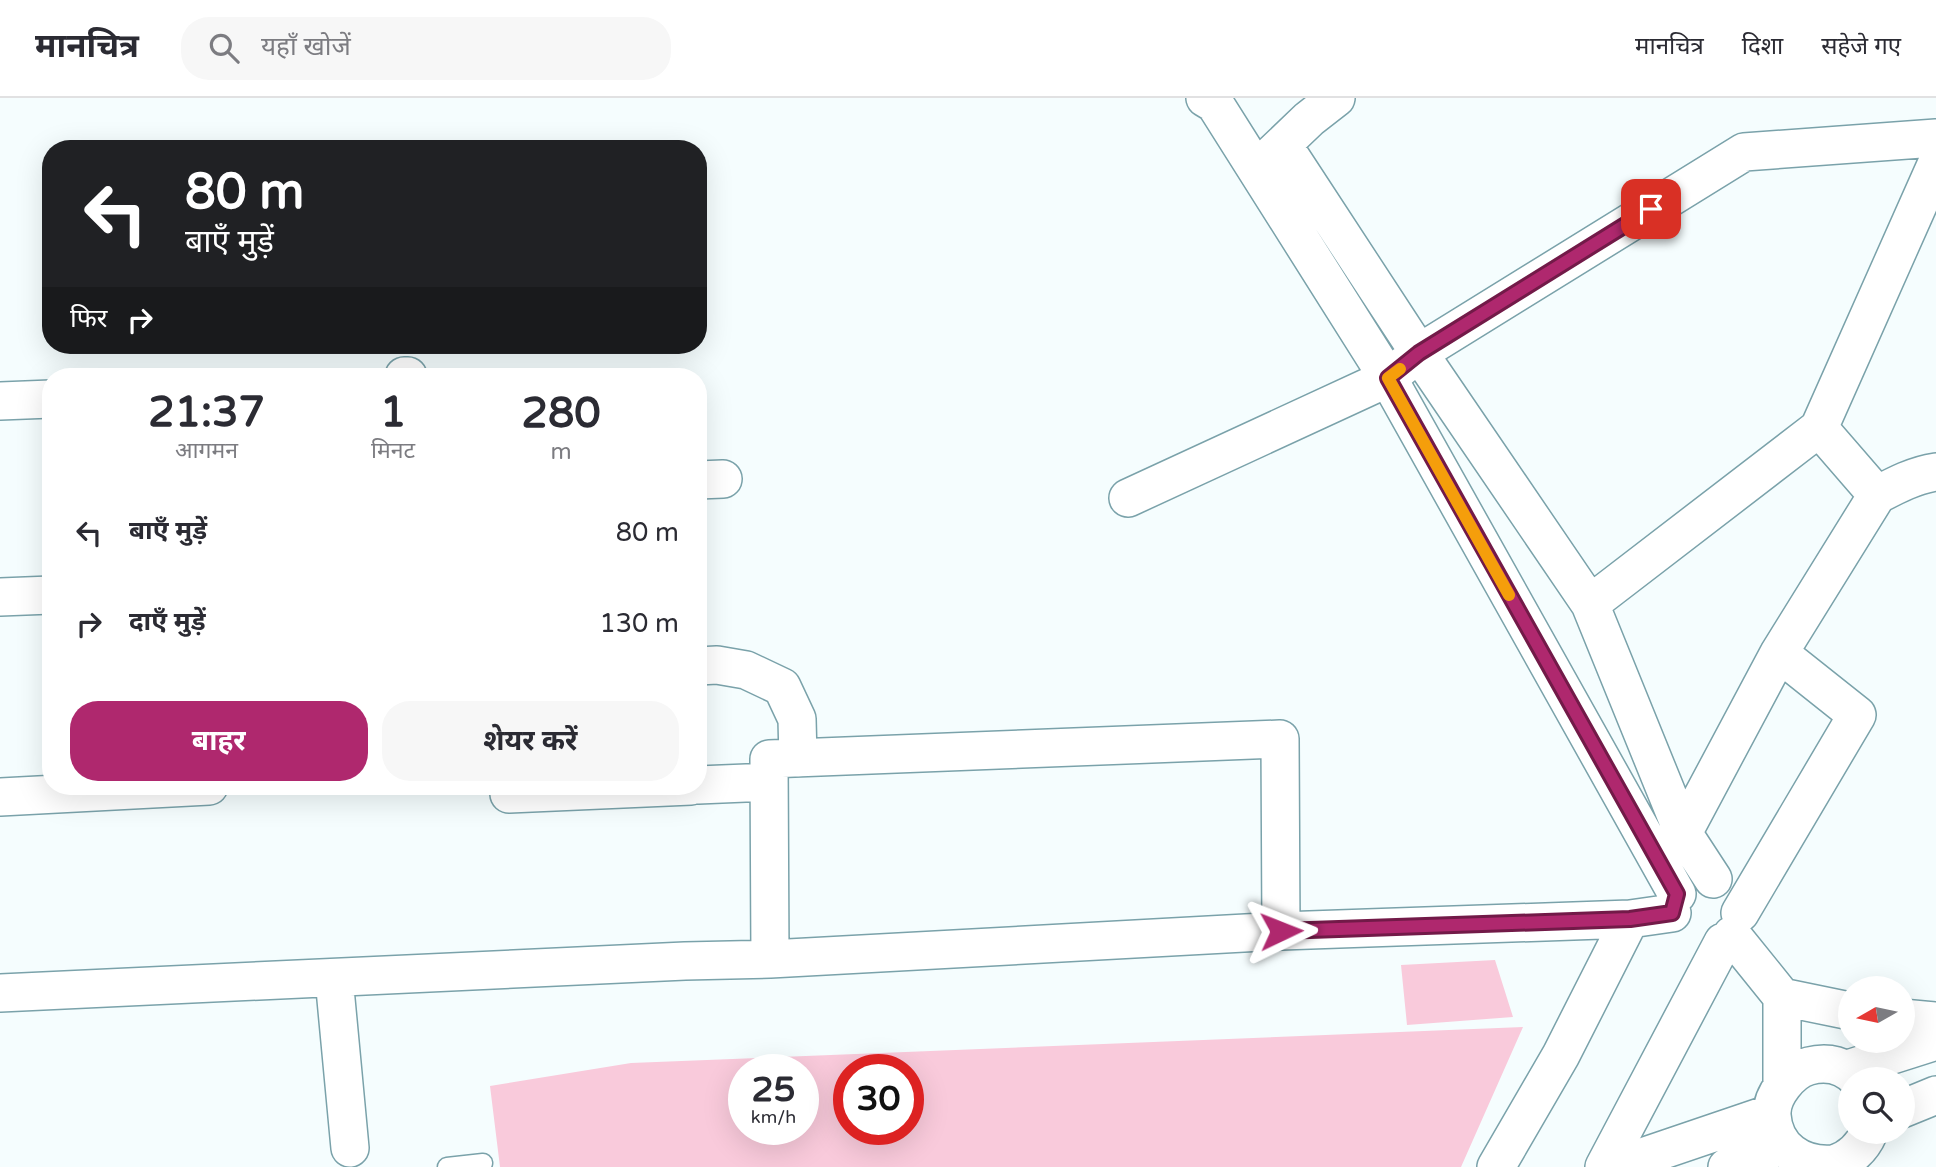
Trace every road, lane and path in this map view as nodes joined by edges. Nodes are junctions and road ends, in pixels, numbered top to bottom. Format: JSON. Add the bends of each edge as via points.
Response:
{"nodes":[{"id":1,"x":1336,"y":98,"type":"edge"},
{"id":2,"x":1214,"y":100,"type":"edge"},
{"id":3,"x":1936,"y":138,"type":"edge"},
{"id":4,"x":1283,"y":145,"type":"junction"},
{"id":5,"x":1936,"y":165,"type":"edge"},
{"id":6,"x":1256,"y":170,"type":"junction"},
{"id":7,"x":1419,"y":353,"type":"junction"},
{"id":8,"x":1388,"y":378,"type":"junction"},
{"id":9,"x":42,"y":399,"type":"edge"},
{"id":10,"x":0,"y":401,"type":"edge"},
{"id":11,"x":1819,"y":428,"type":"junction"},
{"id":12,"x":1936,"y":472,"type":"edge"},
{"id":13,"x":1877,"y":495,"type":"junction"},
{"id":14,"x":1128,"y":498,"type":"dead end"},
{"id":15,"x":42,"y":595,"type":"edge"},
{"id":16,"x":0,"y":597,"type":"edge"},
{"id":17,"x":1590,"y":604,"type":"junction"},
{"id":18,"x":1779,"y":653,"type":"junction"},
{"id":19,"x":707,"y":666,"type":"edge"},
{"id":20,"x":798,"y":758,"type":"junction"},
{"id":21,"x":769,"y":782,"type":"junction"},
{"id":22,"x":707,"y":785,"type":"edge"},
{"id":23,"x":42,"y":795,"type":"edge"},
{"id":24,"x":0,"y":797,"type":"edge"},
{"id":25,"x":1683,"y":833,"type":"junction"},
{"id":26,"x":1713,"y":878,"type":"junction"},
{"id":27,"x":1675,"y":904,"type":"junction"},
{"id":28,"x":1630,"y":919,"type":"junction"},
{"id":29,"x":1731,"y":930,"type":"junction"},
{"id":30,"x":1281,"y":931,"type":"junction"},
{"id":31,"x":770,"y":960,"type":"junction"},
{"id":32,"x":334,"y":978,"type":"junction"},
{"id":33,"x":0,"y":993,"type":"edge"},
{"id":34,"x":1782,"y":997,"type":"junction"},
{"id":35,"x":1838,"y":1009,"type":"edge"},
{"id":36,"x":1915,"y":1019,"type":"edge"},
{"id":37,"x":1936,"y":1021,"type":"edge"},
{"id":38,"x":1936,"y":1041,"type":"edge"},
{"id":39,"x":1871,"y":1067,"type":"edge"},
{"id":40,"x":1838,"y":1069,"type":"edge"},
{"id":41,"x":1936,"y":1095,"type":"edge"},
{"id":42,"x":1915,"y":1104,"type":"edge"},
{"id":43,"x":1778,"y":1115,"type":"junction"},
{"id":44,"x":1863,"y":1144,"type":"edge"},
{"id":45,"x":351,"y":1157,"type":"edge"},
{"id":46,"x":483,"y":1163,"type":"dead end"},
{"id":47,"x":447,"y":1167,"type":"edge"},
{"id":48,"x":1496,"y":1167,"type":"edge"},
{"id":49,"x":1604,"y":1167,"type":"edge"},
{"id":50,"x":1613,"y":1167,"type":"edge"},
{"id":51,"x":1727,"y":1167,"type":"edge"}],
"edges":[{"from":1,"to":4,"type":"street"},
{"from":2,"to":6,"type":"street"},
{"from":3,"to":7,"type":"street","via":[[1744,152]]},
{"from":4,"to":6,"type":"street"},
{"from":4,"to":7,"type":"street"},
{"from":5,"to":11,"type":"street"},
{"from":6,"to":8,"type":"street"},
{"from":7,"to":8,"type":"street"},
{"from":7,"to":17,"type":"street"},
{"from":8,"to":14,"type":"street"},
{"from":8,"to":27,"type":"street"},
{"from":9,"to":10,"type":"street"},
{"from":11,"to":13,"type":"street"},
{"from":11,"to":17,"type":"street"},
{"from":12,"to":13,"type":"street"},
{"from":13,"to":18,"type":"street"},
{"from":15,"to":16,"type":"street"},
{"from":17,"to":25,"type":"street"},
{"from":18,"to":25,"type":"street"},
{"from":18,"to":29,"type":"street","via":[[1857,715]]},
{"from":19,"to":20,"type":"street","via":[[746,670],[782,687],[797,719]]},
{"from":20,"to":21,"type":"street","via":[[769,759]]},
{"from":20,"to":30,"type":"street","via":[[1280,739]]},
{"from":21,"to":22,"type":"street"},
{"from":21,"to":31,"type":"street"},
{"from":23,"to":24,"type":"street"},
{"from":25,"to":26,"type":"street"},
{"from":26,"to":27,"type":"street","via":[[1684,886]]},
{"from":26,"to":29,"type":"street","via":[[1733,891],[1738,901]]},
{"from":27,"to":28,"type":"street"},
{"from":27,"to":29,"type":"street","via":[[1674,925],[1689,942],[1712,946]]},
{"from":28,"to":30,"type":"street"},
{"from":28,"to":48,"type":"street","via":[[1561,1055]]},
{"from":29,"to":34,"type":"street"},
{"from":29,"to":49,"type":"street"},
{"from":30,"to":31,"type":"street"},
{"from":31,"to":32,"type":"street"},
{"from":32,"to":33,"type":"street"},
{"from":32,"to":45,"type":"street"},
{"from":34,"to":35,"type":"street"},
{"from":34,"to":43,"type":"street"},
{"from":36,"to":37,"type":"street"},
{"from":38,"to":39,"type":"street"},
{"from":40,"to":43,"type":"street","via":[[1822,1063],[1800,1069]]},
{"from":41,"to":42,"type":"street"},
{"from":43,"to":44,"type":"street","via":[[1799,1163],[1824,1167],[1845,1160]]},
{"from":43,"to":50,"type":"street"},
{"from":43,"to":51,"type":"street"},
{"from":46,"to":47,"type":"lane"}]}
